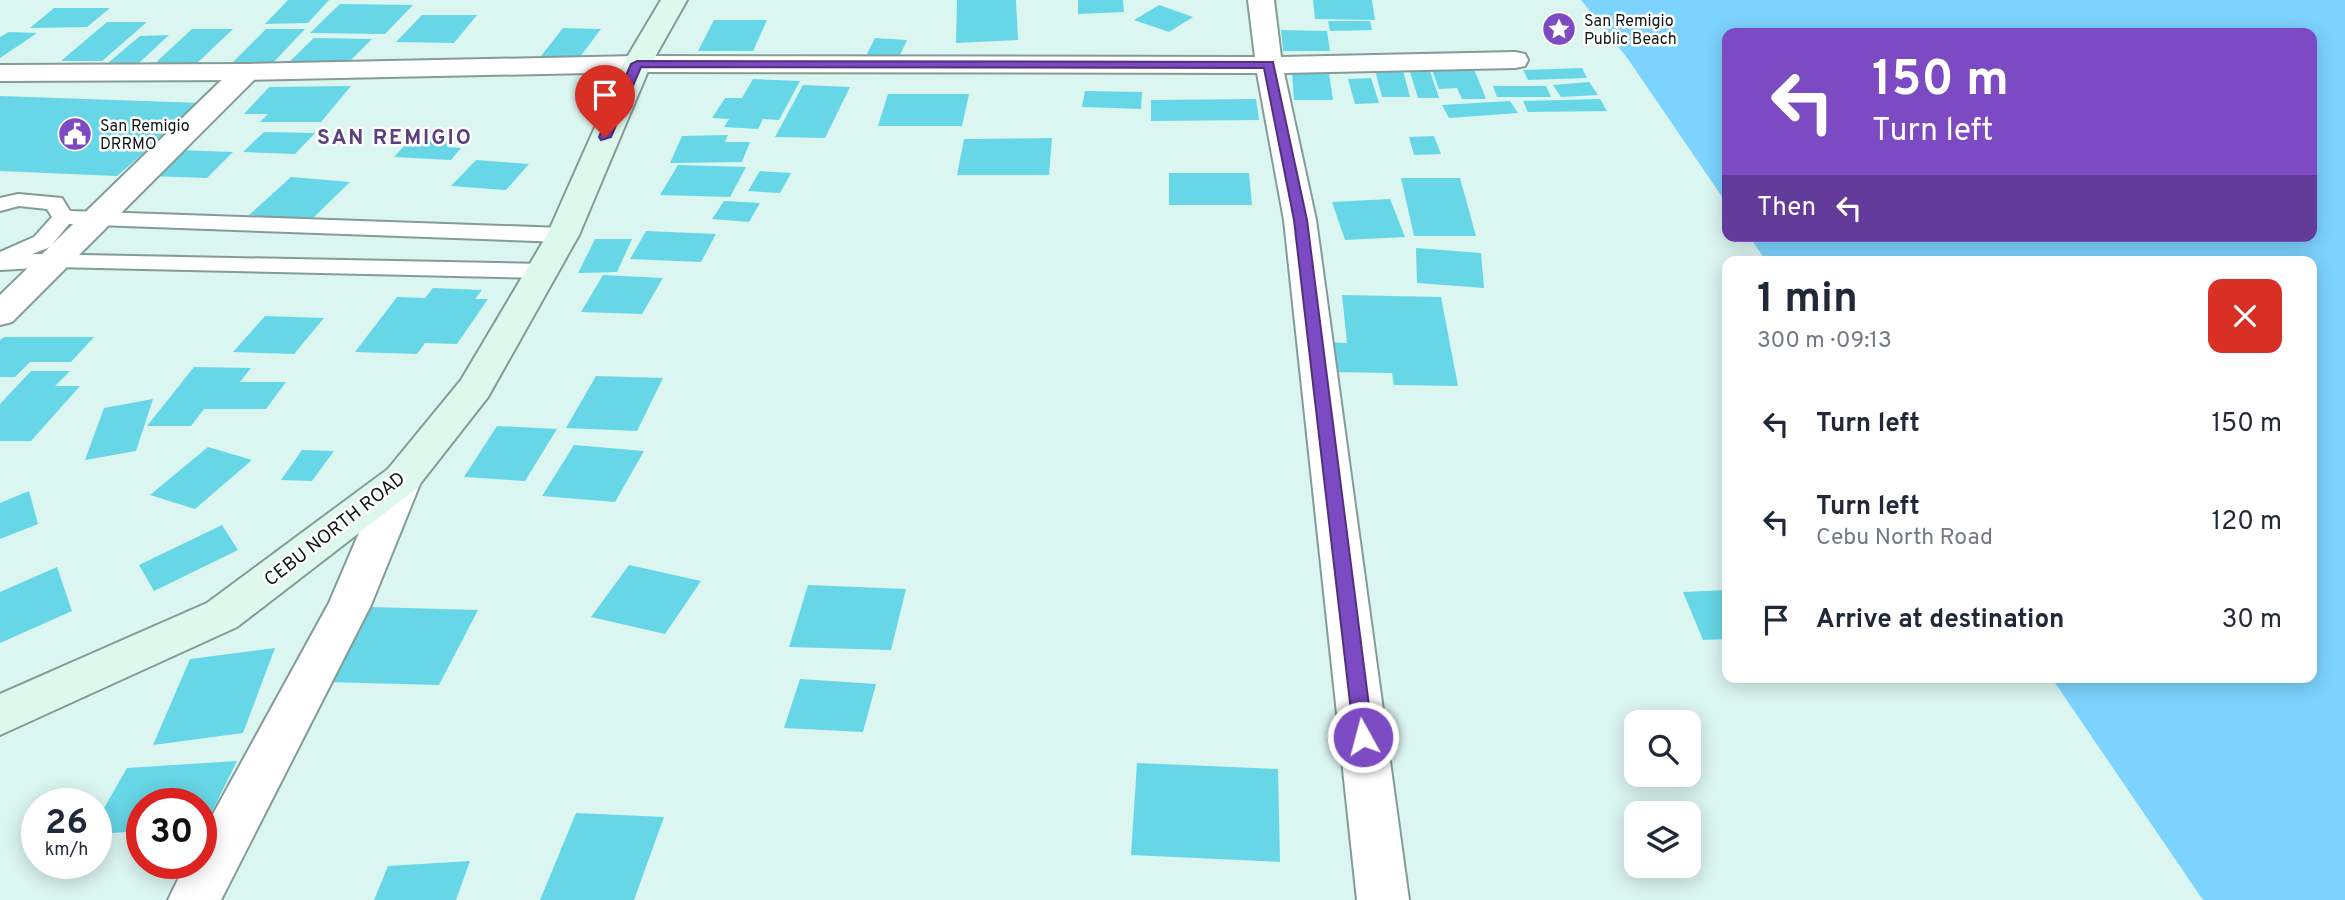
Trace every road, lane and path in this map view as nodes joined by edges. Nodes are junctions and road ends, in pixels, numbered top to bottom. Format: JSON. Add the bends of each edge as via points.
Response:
{"nodes":[{"id":1,"x":674,"y":0,"type":"edge"},
{"id":2,"x":1261,"y":0,"type":"edge"},
{"id":3,"x":1516,"y":60,"type":"dead end"},
{"id":4,"x":637,"y":64,"type":"junction"},
{"id":5,"x":1269,"y":65,"type":"junction"},
{"id":6,"x":246,"y":72,"type":"junction"},
{"id":7,"x":0,"y":73,"type":"edge"},
{"id":8,"x":0,"y":205,"type":"edge"},
{"id":9,"x":63,"y":217,"type":"junction"},
{"id":10,"x":96,"y":217,"type":"junction"},
{"id":11,"x":335,"y":226,"type":"junction"},
{"id":12,"x":563,"y":235,"type":"junction"},
{"id":13,"x":53,"y":260,"type":"junction"},
{"id":14,"x":0,"y":262,"type":"edge"},
{"id":15,"x":303,"y":266,"type":"junction"},
{"id":16,"x":542,"y":271,"type":"junction"},
{"id":17,"x":0,"y":314,"type":"edge"},
{"id":18,"x":402,"y":479,"type":"junction"},
{"id":19,"x":0,"y":715,"type":"edge"},
{"id":20,"x":194,"y":900,"type":"edge"},
{"id":21,"x":1384,"y":900,"type":"edge"}],
"edges":[{"from":1,"to":4,"type":"main road","name":"CEBU NORTH ROAD"},
{"from":2,"to":5,"type":"street"},
{"from":3,"to":5,"type":"street"},
{"from":4,"to":5,"type":"street"},
{"from":4,"to":6,"type":"street"},
{"from":4,"to":12,"type":"main road","name":"CEBU NORTH ROAD"},
{"from":5,"to":21,"type":"street","via":[[1300,220]]},
{"from":6,"to":7,"type":"street"},
{"from":6,"to":10,"type":"street"},
{"from":8,"to":9,"type":"lane","via":[[18,200],[54,203]]},
{"from":9,"to":10,"type":"lane"},
{"from":9,"to":14,"type":"lane","via":[[42,242]]},
{"from":10,"to":11,"type":"lane"},
{"from":10,"to":13,"type":"street"},
{"from":11,"to":12,"type":"lane"},
{"from":11,"to":15,"type":"lane"},
{"from":12,"to":16,"type":"main road","name":"CEBU NORTH ROAD"},
{"from":13,"to":14,"type":"lane"},
{"from":13,"to":15,"type":"lane"},
{"from":13,"to":17,"type":"street"},
{"from":15,"to":16,"type":"lane"},
{"from":16,"to":18,"type":"main road","name":"CEBU NORTH ROAD","via":[[475,388]]},
{"from":18,"to":19,"type":"main road","name":"CEBU NORTH ROAD","via":[[222,615]]},
{"from":18,"to":20,"type":"street","via":[[349,605]]}]}
